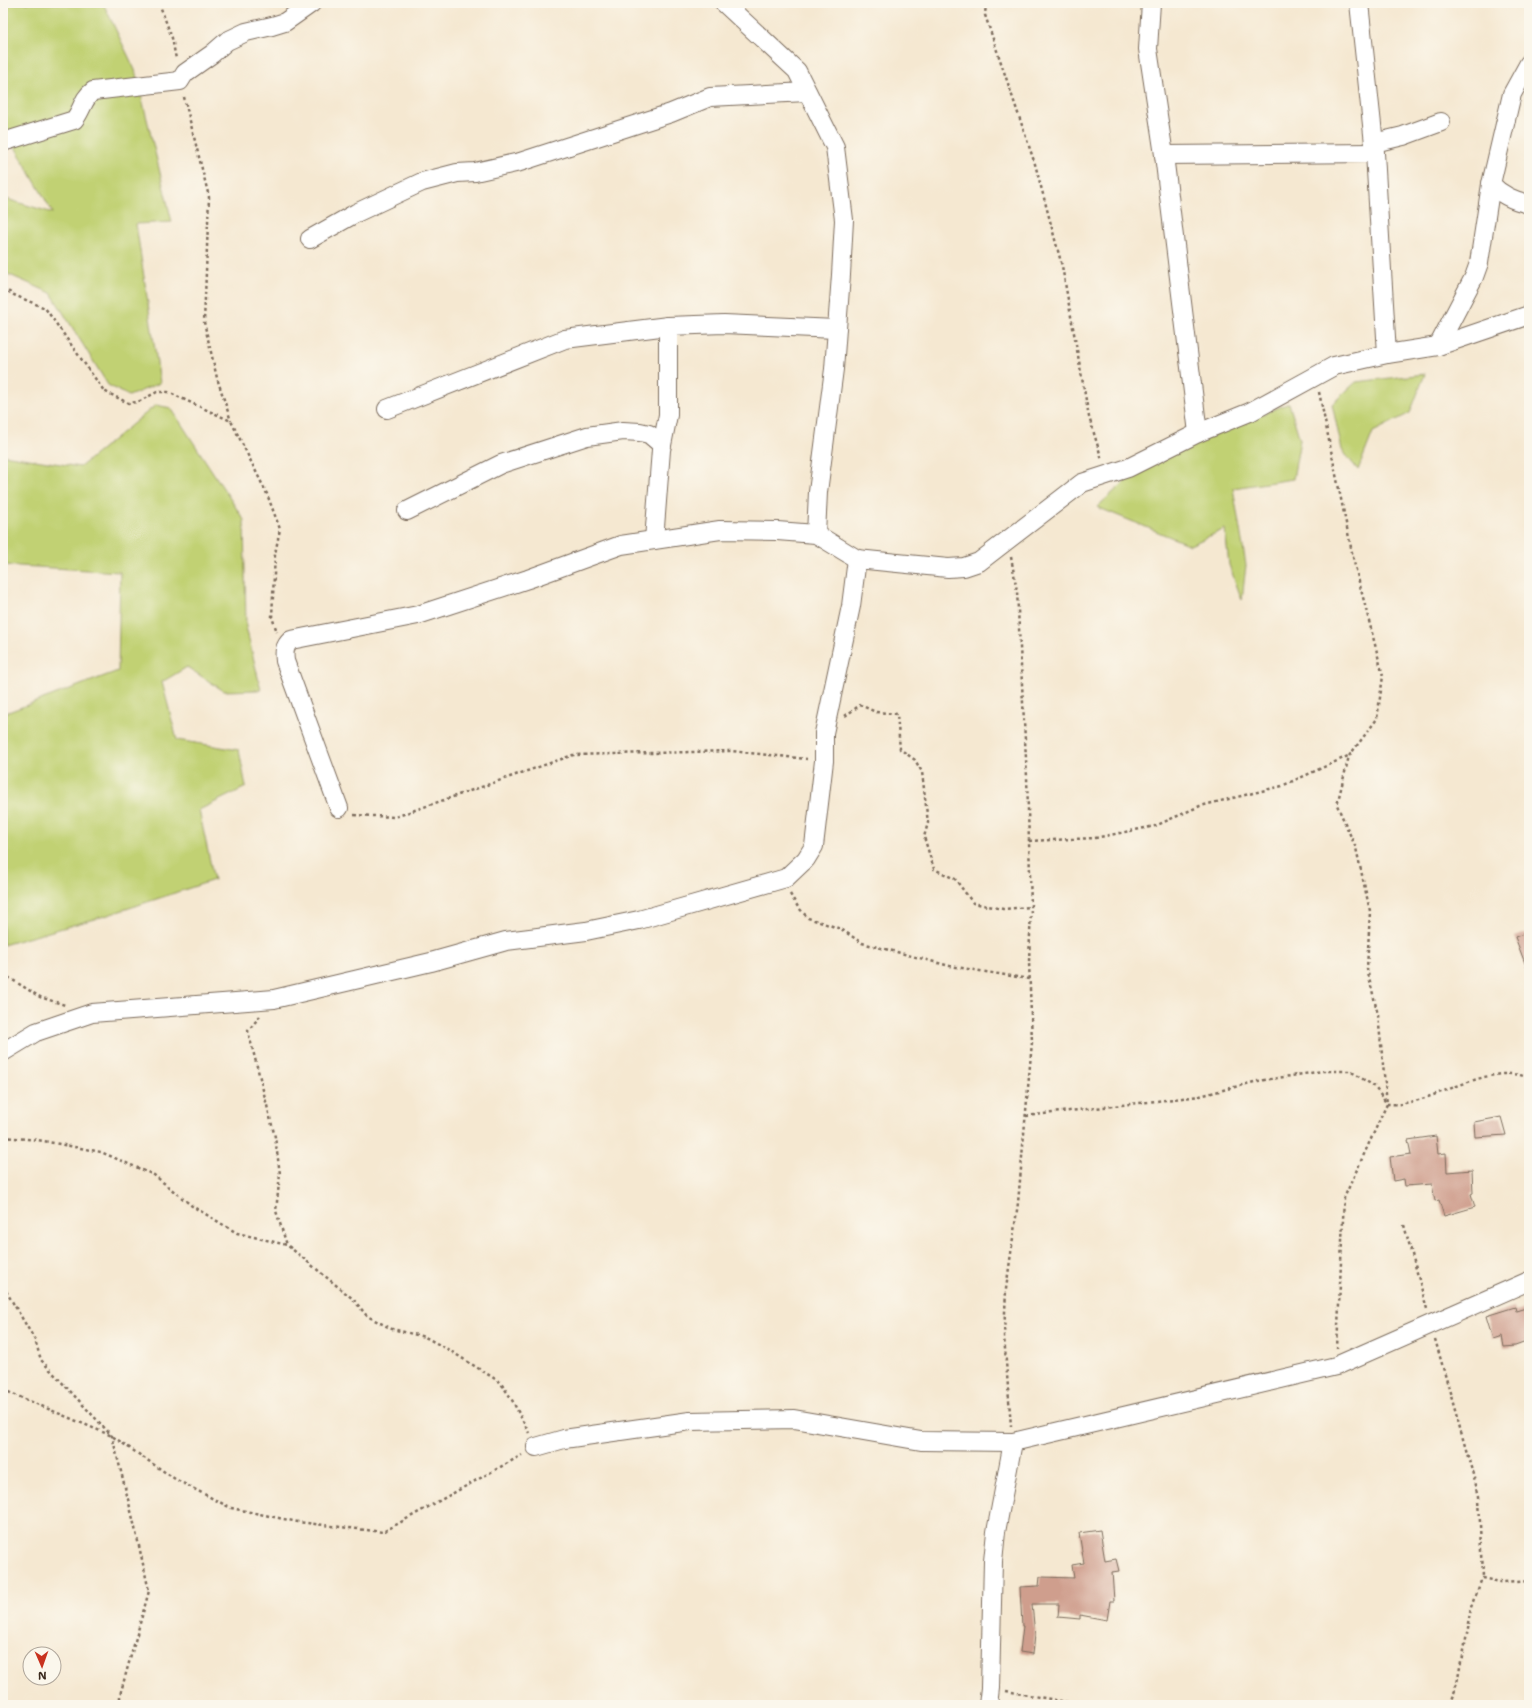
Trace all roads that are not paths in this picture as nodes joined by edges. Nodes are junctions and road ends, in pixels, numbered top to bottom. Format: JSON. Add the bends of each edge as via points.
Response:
{"nodes":[{"id":1,"x":312,"y":3,"type":"edge"},
{"id":2,"x":724,"y":3,"type":"edge"},
{"id":3,"x":1151,"y":3,"type":"edge"},
{"id":4,"x":1359,"y":3,"type":"edge"},
{"id":5,"x":1529,"y":63,"type":"edge"},
{"id":6,"x":808,"y":92,"type":"junction"},
{"id":7,"x":1440,"y":122,"type":"dead end"},
{"id":8,"x":3,"y":142,"type":"edge"},
{"id":9,"x":1374,"y":148,"type":"junction"},
{"id":10,"x":1164,"y":155,"type":"junction"},
{"id":11,"x":1491,"y":184,"type":"junction"},
{"id":12,"x":1529,"y":204,"type":"edge"},
{"id":13,"x":310,"y":239,"type":"dead end"},
{"id":14,"x":1529,"y":315,"type":"edge"},
{"id":15,"x":668,"y":326,"type":"junction"},
{"id":16,"x":836,"y":329,"type":"junction"},
{"id":17,"x":1438,"y":346,"type":"junction"},
{"id":18,"x":1387,"y":354,"type":"junction"},
{"id":19,"x":387,"y":409,"type":"dead end"},
{"id":20,"x":1198,"y":433,"type":"junction"},
{"id":21,"x":662,"y":445,"type":"junction"},
{"id":22,"x":407,"y":511,"type":"dead end"},
{"id":23,"x":816,"y":534,"type":"junction"},
{"id":24,"x":654,"y":540,"type":"junction"},
{"id":25,"x":857,"y":559,"type":"junction"},
{"id":26,"x":339,"y":808,"type":"road end"},
{"id":27,"x":3,"y":1052,"type":"edge"},
{"id":28,"x":1529,"y":1281,"type":"edge"},
{"id":29,"x":1013,"y":1442,"type":"junction"},
{"id":30,"x":536,"y":1447,"type":"road end"},
{"id":31,"x":989,"y":1696,"type":"edge"}],
"edges":[{"from":1,"to":8,"type":"street","via":[[285,22],[246,32],[227,41],[185,72],[180,81],[93,91],[87,95],[79,115],[74,120]]},
{"from":2,"to":6,"type":"street","via":[[797,71]]},
{"from":3,"to":10,"type":"street","via":[[1148,49]]},
{"from":4,"to":9,"type":"street"},
{"from":5,"to":11,"type":"street","via":[[1512,94]]},
{"from":6,"to":13,"type":"street","via":[[710,97],[671,113],[520,162],[422,182],[356,212]]},
{"from":6,"to":16,"type":"street","via":[[835,147],[844,220]]},
{"from":7,"to":9,"type":"street"},
{"from":9,"to":10,"type":"street"},
{"from":9,"to":18,"type":"street"},
{"from":10,"to":20,"type":"street"},
{"from":11,"to":12,"type":"street","via":[[1497,191],[1518,202]]},
{"from":11,"to":17,"type":"street","via":[[1479,263]]},
{"from":14,"to":17,"type":"street"},
{"from":15,"to":16,"type":"street","via":[[724,324]]},
{"from":15,"to":19,"type":"street","via":[[565,339]]},
{"from":15,"to":21,"type":"street","via":[[668,415]]},
{"from":16,"to":23,"type":"street","via":[[834,369],[818,492]]},
{"from":17,"to":18,"type":"street"},
{"from":18,"to":20,"type":"street","via":[[1334,366],[1250,412]]},
{"from":20,"to":25,"type":"street","via":[[1128,468],[1082,483],[979,562],[948,568]]},
{"from":21,"to":22,"type":"street","via":[[649,434],[640,432],[623,431],[588,436],[501,464]]},
{"from":21,"to":24,"type":"street"},
{"from":23,"to":24,"type":"street","via":[[777,530],[720,530]]},
{"from":23,"to":25,"type":"street"},
{"from":24,"to":26,"type":"street","via":[[622,545],[418,615],[291,640],[286,645],[285,661]]},
{"from":25,"to":27,"type":"street","via":[[851,606],[824,733],[824,761],[814,846],[806,859],[786,878],[639,920],[586,931],[506,941],[431,962],[274,999],[92,1013],[36,1032]]},
{"from":28,"to":29,"type":"street","via":[[1336,1366]]},
{"from":29,"to":30,"type":"street","via":[[921,1441],[794,1419],[690,1421],[564,1439]]},
{"from":29,"to":31,"type":"street","via":[[993,1562]]}]}
